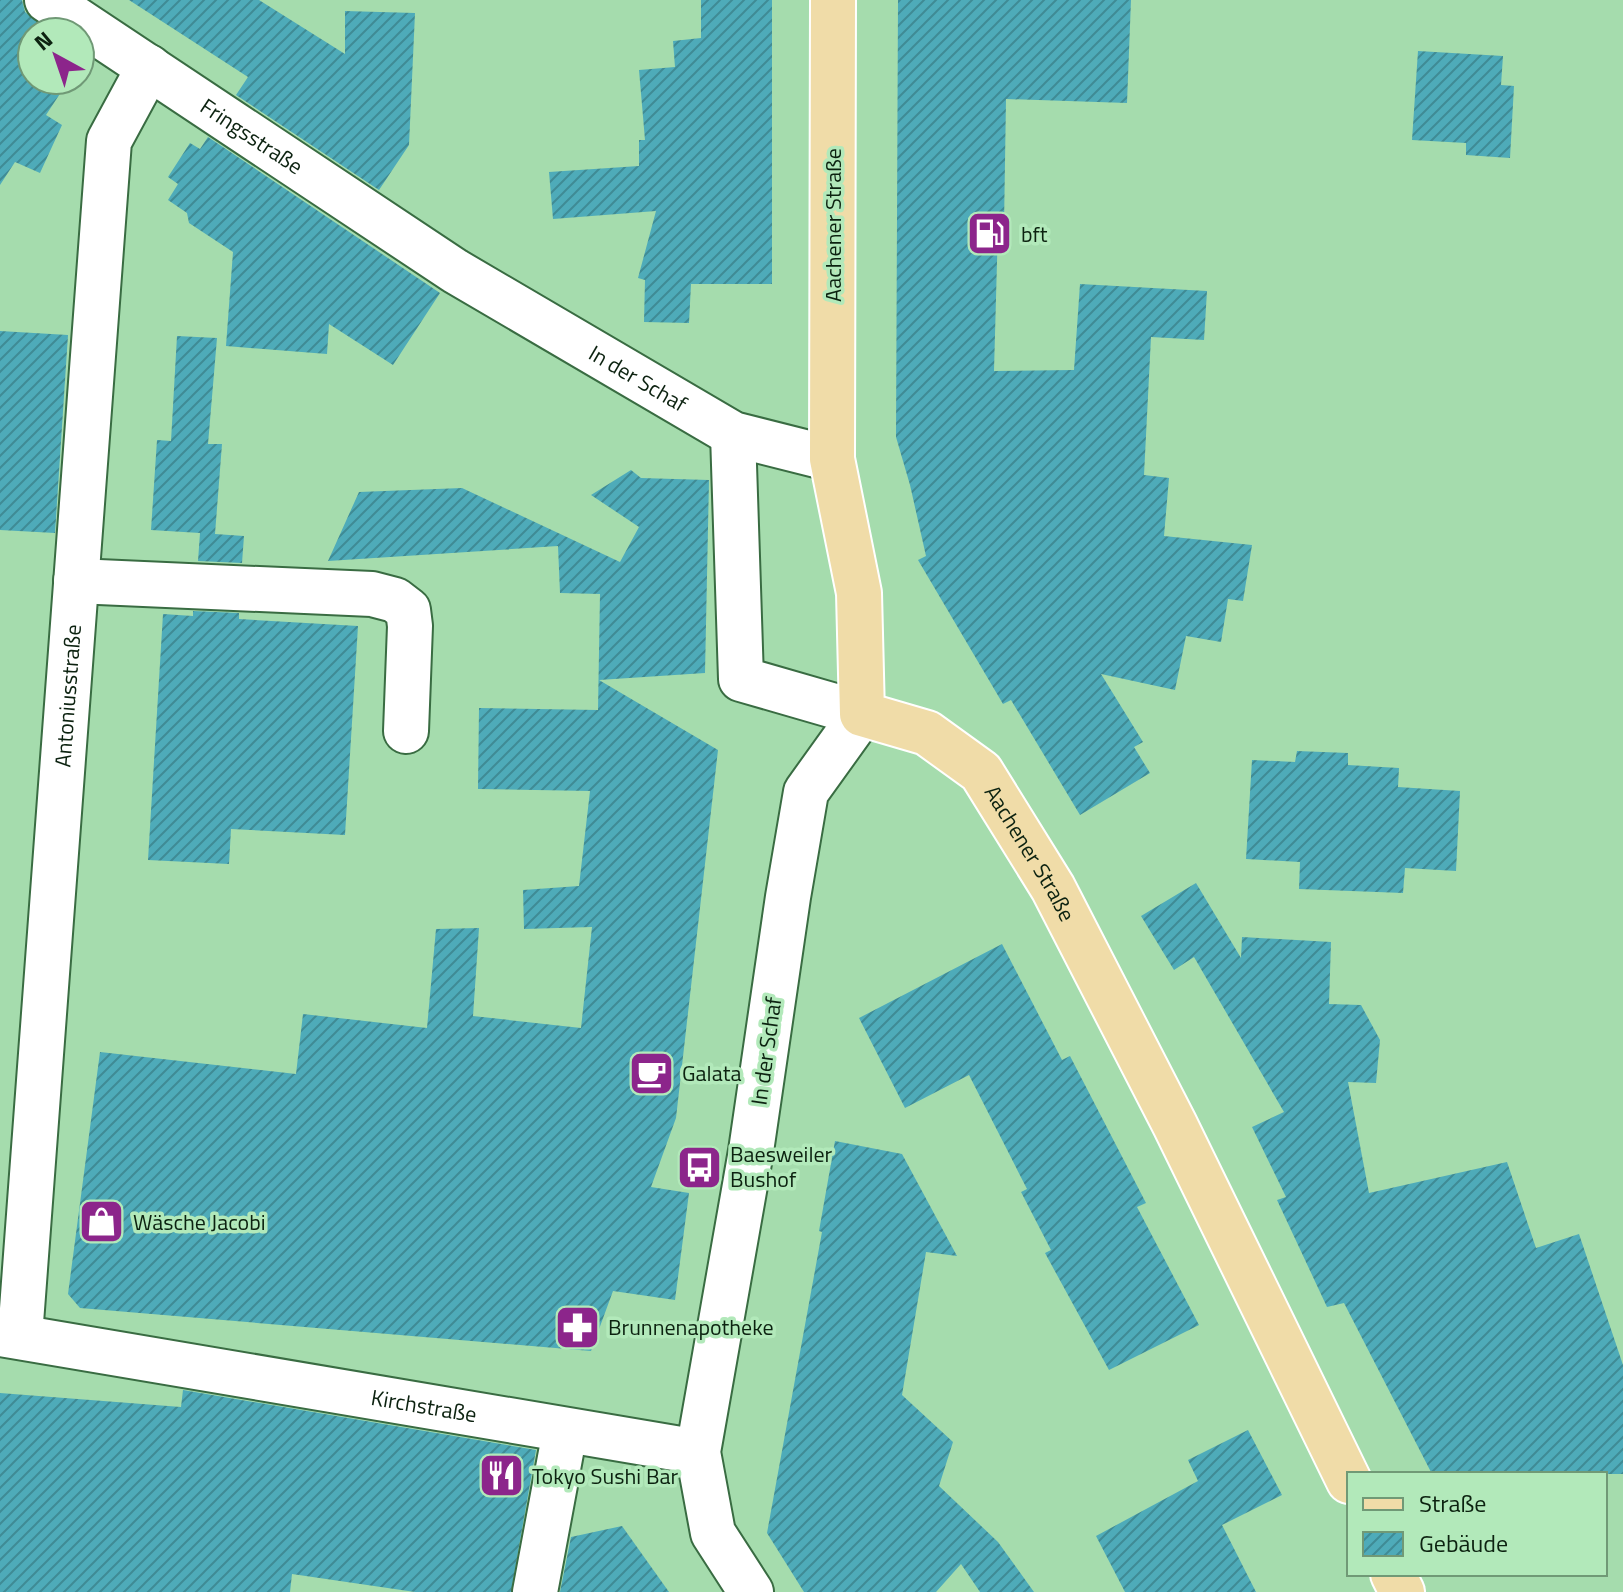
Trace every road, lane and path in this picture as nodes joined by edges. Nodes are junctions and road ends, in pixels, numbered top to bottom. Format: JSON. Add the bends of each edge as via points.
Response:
{"nodes":[{"id":1,"x":47,"y":0,"type":"edge"},
{"id":2,"x":833,"y":0,"type":"edge"},
{"id":3,"x":149,"y":67,"type":"junction"},
{"id":4,"x":455,"y":271,"type":"joint"},
{"id":5,"x":733,"y":434,"type":"junction"},
{"id":6,"x":832,"y":459,"type":"junction"},
{"id":7,"x":76,"y":581,"type":"junction"},
{"id":8,"x":862,"y":714,"type":"junction"},
{"id":9,"x":406,"y":731,"type":"dead end"},
{"id":10,"x":10,"y":1335,"type":"edge"},
{"id":11,"x":565,"y":1431,"type":"junction"},
{"id":12,"x":698,"y":1452,"type":"junction"},
{"id":13,"x":1347,"y":1477,"type":"edge"},
{"id":14,"x":535,"y":1592,"type":"edge"},
{"id":15,"x":751,"y":1592,"type":"edge"}],
"edges":[{"from":1,"to":3,"type":"street","name":"Fringsstraße"},
{"from":2,"to":6,"type":"main road","name":"Aachener Straße"},
{"from":3,"to":4,"type":"street","name":"Fringsstraße"},
{"from":3,"to":7,"type":"street","name":"Antoniusstraße","via":[[109,141]]},
{"from":4,"to":5,"type":"street","name":"In der Schaf"},
{"from":5,"to":6,"type":"street","name":"In der Schaf"},
{"from":5,"to":8,"type":"street","via":[[741,679]]},
{"from":6,"to":8,"type":"main road","name":"Aachener Straße","via":[[859,593]]},
{"from":7,"to":9,"type":"street","via":[[372,594],[395,600],[408,610],[410,626]]},
{"from":7,"to":10,"type":"street","name":"Antoniusstraße"},
{"from":8,"to":12,"type":"street","name":"In der Schaf","via":[[806,792]]},
{"from":8,"to":13,"type":"main road","name":"Aachener Straße","via":[[927,733],[981,772],[1053,888]]},
{"from":10,"to":11,"type":"street","name":"Kirchstraße"},
{"from":11,"to":12,"type":"street","name":"Kirchstraße"},
{"from":11,"to":14,"type":"street"},
{"from":12,"to":15,"type":"street","via":[[713,1533]]}]}
